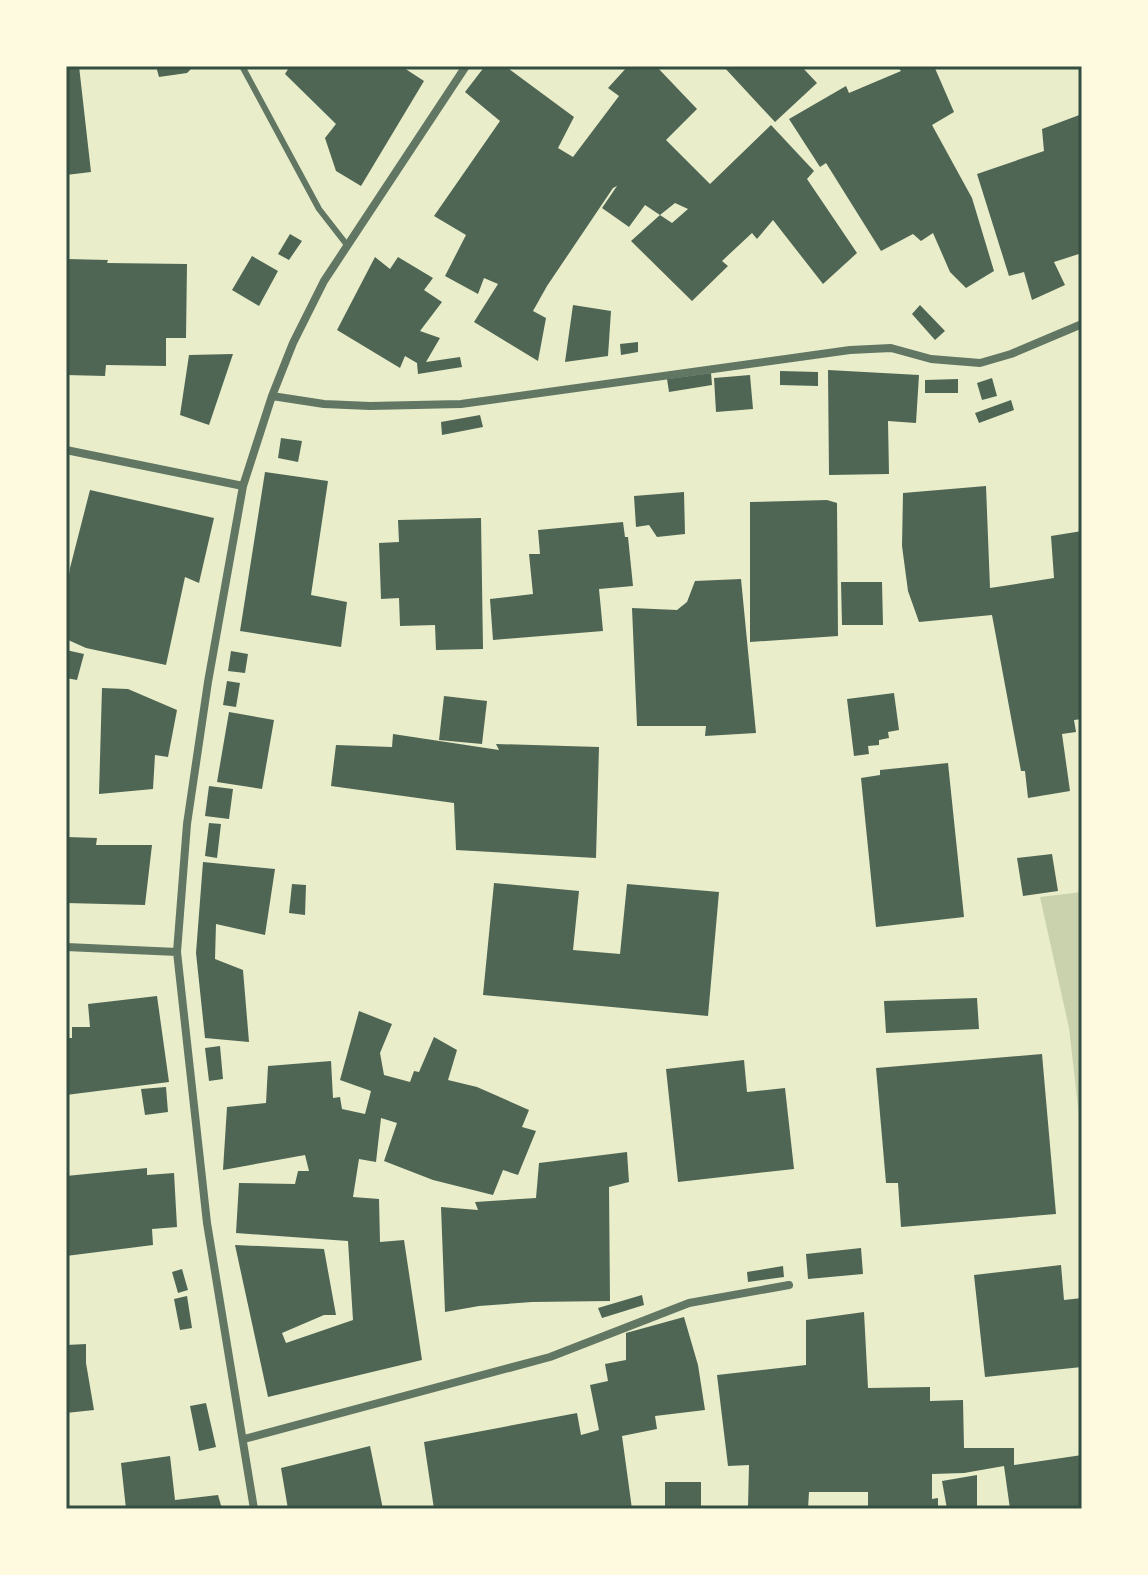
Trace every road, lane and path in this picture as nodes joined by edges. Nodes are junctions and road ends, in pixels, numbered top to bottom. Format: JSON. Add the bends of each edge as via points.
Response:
{"nodes":[{"id":1,"x":242,"y":66,"type":"edge"},
{"id":2,"x":466,"y":66,"type":"edge"},
{"id":3,"x":347,"y":245,"type":"junction"},
{"id":4,"x":1082,"y":324,"type":"edge"},
{"id":5,"x":272,"y":396,"type":"junction"},
{"id":6,"x":66,"y":450,"type":"edge"},
{"id":7,"x":243,"y":486,"type":"junction"},
{"id":8,"x":66,"y":947,"type":"edge"},
{"id":9,"x":177,"y":952,"type":"junction"},
{"id":10,"x":789,"y":1285,"type":"dead end"},
{"id":11,"x":244,"y":1439,"type":"junction"},
{"id":12,"x":254,"y":1509,"type":"edge"}],
"edges":[{"from":1,"to":3,"type":"lane","via":[[319,209]]},
{"from":2,"to":3,"type":"street"},
{"from":3,"to":5,"type":"street","via":[[293,343]]},
{"from":4,"to":5,"type":"street","via":[[980,363],[931,359],[891,348],[461,404],[370,406]]},
{"from":5,"to":7,"type":"street"},
{"from":6,"to":7,"type":"street"},
{"from":7,"to":9,"type":"street","via":[[187,824]]},
{"from":8,"to":9,"type":"street"},
{"from":9,"to":11,"type":"street","via":[[207,1223]]},
{"from":10,"to":11,"type":"street","via":[[689,1303],[550,1357]]},
{"from":11,"to":12,"type":"street"}]}
